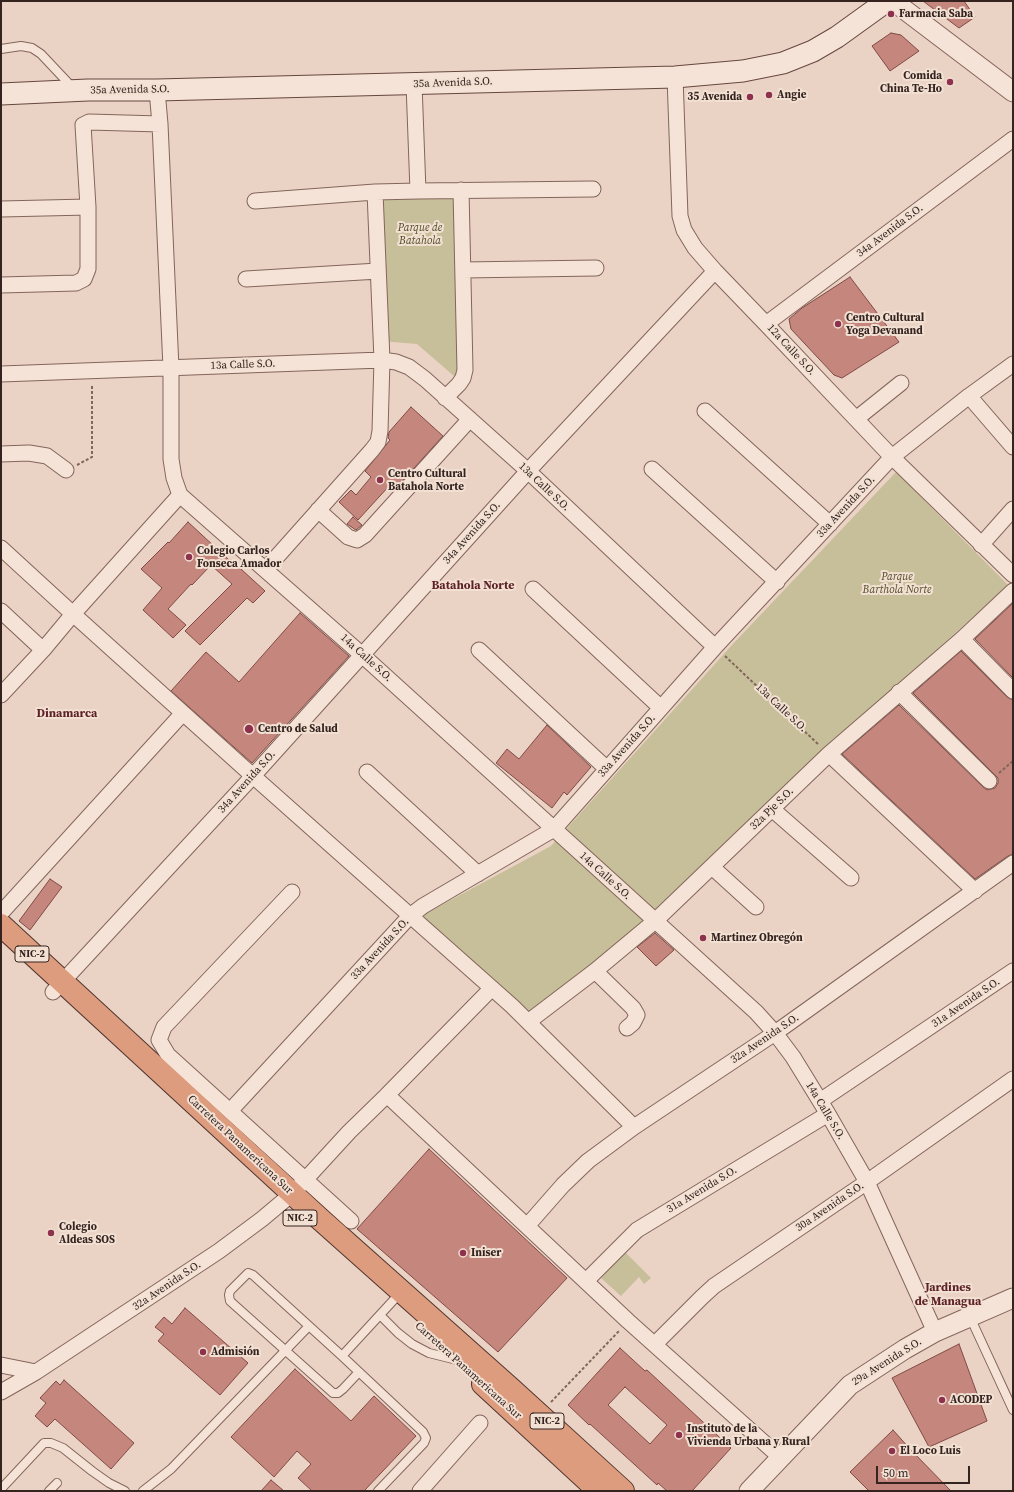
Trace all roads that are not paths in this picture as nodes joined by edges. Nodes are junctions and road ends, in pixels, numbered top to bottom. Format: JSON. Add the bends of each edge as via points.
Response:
{"nodes":[{"id":1,"x":887,"y":1,"type":"edge"},
{"id":2,"x":893,"y":1,"type":"edge"},
{"id":3,"x":1,"y":49,"type":"edge"},
{"id":4,"x":675,"y":77,"type":"junction"},
{"id":5,"x":414,"y":84,"type":"junction"},
{"id":6,"x":76,"y":90,"type":"junction"},
{"id":7,"x":157,"y":90,"type":"junction"},
{"id":8,"x":1013,"y":92,"type":"edge"},
{"id":9,"x":1,"y":94,"type":"edge"},
{"id":10,"x":160,"y":124,"type":"junction"},
{"id":11,"x":1013,"y":139,"type":"edge"},
{"id":12,"x":593,"y":189,"type":"dead end"},
{"id":13,"x":461,"y":190,"type":"junction"},
{"id":14,"x":418,"y":191,"type":"junction"},
{"id":15,"x":375,"y":192,"type":"junction"},
{"id":16,"x":255,"y":201,"type":"dead end"},
{"id":17,"x":88,"y":207,"type":"junction"},
{"id":18,"x":1,"y":209,"type":"edge"},
{"id":19,"x":596,"y":268,"type":"dead end"},
{"id":20,"x":463,"y":270,"type":"junction"},
{"id":21,"x":378,"y":271,"type":"junction"},
{"id":22,"x":715,"y":271,"type":"junction"},
{"id":23,"x":246,"y":279,"type":"dead end"},
{"id":24,"x":1,"y":285,"type":"edge"},
{"id":25,"x":766,"y":324,"type":"junction"},
{"id":26,"x":382,"y":360,"type":"junction"},
{"id":27,"x":1013,"y":364,"type":"edge"},
{"id":28,"x":171,"y":368,"type":"junction"},
{"id":29,"x":1,"y":374,"type":"edge"},
{"id":30,"x":901,"y":383,"type":"dead end"},
{"id":31,"x":969,"y":396,"type":"junction"},
{"id":32,"x":446,"y":398,"type":"junction"},
{"id":33,"x":705,"y":411,"type":"dead end"},
{"id":34,"x":470,"y":419,"type":"junction"},
{"id":35,"x":856,"y":419,"type":"junction"},
{"id":36,"x":1013,"y":447,"type":"edge"},
{"id":37,"x":1,"y":454,"type":"edge"},
{"id":38,"x":892,"y":457,"type":"junction"},
{"id":39,"x":66,"y":470,"type":"road end"},
{"id":40,"x":652,"y":470,"type":"dead end"},
{"id":41,"x":528,"y":471,"type":"junction"},
{"id":42,"x":180,"y":495,"type":"junction"},
{"id":43,"x":1013,"y":509,"type":"edge"},
{"id":44,"x":318,"y":510,"type":"junction"},
{"id":45,"x":830,"y":524,"type":"junction"},
{"id":46,"x":981,"y":545,"type":"junction"},
{"id":47,"x":1,"y":548,"type":"edge"},
{"id":48,"x":266,"y":569,"type":"junction"},
{"id":49,"x":1013,"y":575,"type":"edge"},
{"id":50,"x":777,"y":582,"type":"junction"},
{"id":51,"x":533,"y":589,"type":"dead end"},
{"id":52,"x":1013,"y":591,"type":"edge"},
{"id":53,"x":1,"y":611,"type":"edge"},
{"id":54,"x":73,"y":614,"type":"junction"},
{"id":55,"x":962,"y":639,"type":"junction"},
{"id":56,"x":715,"y":647,"type":"junction"},
{"id":57,"x":43,"y":650,"type":"junction"},
{"id":58,"x":479,"y":650,"type":"dead end"},
{"id":59,"x":361,"y":654,"type":"junction"},
{"id":60,"x":1013,"y":691,"type":"edge"},
{"id":61,"x":899,"y":692,"type":"junction"},
{"id":62,"x":1,"y":695,"type":"edge"},
{"id":63,"x":661,"y":708,"type":"junction"},
{"id":64,"x":183,"y":713,"type":"junction"},
{"id":65,"x":829,"y":754,"type":"junction"},
{"id":66,"x":607,"y":769,"type":"junction"},
{"id":67,"x":367,"y":772,"type":"dead end"},
{"id":68,"x":252,"y":776,"type":"junction"},
{"id":69,"x":990,"y":781,"type":"road end"},
{"id":70,"x":772,"y":809,"type":"junction"},
{"id":71,"x":554,"y":829,"type":"junction"},
{"id":72,"x":1013,"y":864,"type":"edge"},
{"id":73,"x":712,"y":867,"type":"junction"},
{"id":74,"x":478,"y":874,"type":"junction"},
{"id":75,"x":851,"y":878,"type":"dead end"},
{"id":76,"x":975,"y":890,"type":"junction"},
{"id":77,"x":292,"y":892,"type":"dead end"},
{"id":78,"x":756,"y":907,"type":"dead end"},
{"id":79,"x":1,"y":913,"type":"edge"},
{"id":80,"x":410,"y":916,"type":"junction"},
{"id":81,"x":655,"y":922,"type":"junction"},
{"id":82,"x":1,"y":925,"type":"edge"},
{"id":83,"x":1,"y":943,"type":"edge"},
{"id":84,"x":595,"y":971,"type":"junction"},
{"id":85,"x":1013,"y":971,"type":"edge"},
{"id":86,"x":58,"y":987,"type":"junction"},
{"id":87,"x":492,"y":988,"type":"junction"},
{"id":88,"x":528,"y":1022,"type":"junction"},
{"id":89,"x":627,"y":1028,"type":"dead end"},
{"id":90,"x":775,"y":1032,"type":"junction"},
{"id":91,"x":1013,"y":1079,"type":"edge"},
{"id":92,"x":387,"y":1096,"type":"junction"},
{"id":93,"x":820,"y":1101,"type":"junction"},
{"id":94,"x":230,"y":1111,"type":"junction"},
{"id":95,"x":828,"y":1114,"type":"junction"},
{"id":96,"x":634,"y":1127,"type":"junction"},
{"id":97,"x":867,"y":1182,"type":"junction"},
{"id":98,"x":293,"y":1192,"type":"junction"},
{"id":99,"x":351,"y":1221,"type":"dead end"},
{"id":100,"x":527,"y":1226,"type":"junction"},
{"id":101,"x":586,"y":1281,"type":"junction"},
{"id":102,"x":1013,"y":1298,"type":"edge"},
{"id":103,"x":391,"y":1303,"type":"junction"},
{"id":104,"x":970,"y":1317,"type":"junction"},
{"id":105,"x":309,"y":1326,"type":"junction"},
{"id":106,"x":935,"y":1332,"type":"junction"},
{"id":107,"x":655,"y":1344,"type":"junction"},
{"id":108,"x":285,"y":1350,"type":"junction"},
{"id":109,"x":342,"y":1356,"type":"junction"},
{"id":110,"x":1,"y":1365,"type":"edge"},
{"id":111,"x":36,"y":1372,"type":"junction"},
{"id":112,"x":359,"y":1372,"type":"junction"},
{"id":113,"x":1,"y":1392,"type":"edge"},
{"id":114,"x":1013,"y":1410,"type":"edge"},
{"id":115,"x":480,"y":1424,"type":"dead end"},
{"id":116,"x":780,"y":1457,"type":"junction"},
{"id":117,"x":57,"y":1483,"type":"dead end"},
{"id":118,"x":428,"y":1488,"type":"edge"},
{"id":119,"x":1,"y":1489,"type":"edge"},
{"id":120,"x":50,"y":1491,"type":"edge"},
{"id":121,"x":125,"y":1491,"type":"edge"},
{"id":122,"x":143,"y":1491,"type":"edge"},
{"id":123,"x":378,"y":1491,"type":"edge"},
{"id":124,"x":599,"y":1491,"type":"edge"},
{"id":125,"x":623,"y":1491,"type":"edge"},
{"id":126,"x":749,"y":1491,"type":"edge"}],
"edges":[{"from":1,"to":4,"type":"main road","name":"35a Avenida S.O.","via":[[837,37],[791,61],[743,71]]},
{"from":2,"to":8,"type":"street"},
{"from":3,"to":6,"type":"lane","via":[[21,46],[32,48]]},
{"from":4,"to":5,"type":"main road","name":"35a Avenida S.O."},
{"from":4,"to":22,"type":"street","name":"12a Calle S.O.","via":[[680,216],[684,230]]},
{"from":5,"to":7,"type":"main road","name":"35a Avenida S.O."},
{"from":5,"to":14,"type":"street"},
{"from":6,"to":7,"type":"main road","name":"35a Avenida S.O."},
{"from":6,"to":9,"type":"main road","name":"35a Avenida S.O."},
{"from":7,"to":10,"type":"street"},
{"from":10,"to":17,"type":"street","via":[[89,122],[84,125]]},
{"from":10,"to":28,"type":"street"},
{"from":11,"to":25,"type":"street","name":"34a Avenida S.O."},
{"from":12,"to":13,"type":"street"},
{"from":13,"to":14,"type":"street"},
{"from":13,"to":20,"type":"street"},
{"from":14,"to":15,"type":"street"},
{"from":15,"to":16,"type":"street"},
{"from":15,"to":21,"type":"street"},
{"from":17,"to":18,"type":"street"},
{"from":17,"to":24,"type":"street","via":[[88,269],[84,279],[76,283]]},
{"from":19,"to":20,"type":"street"},
{"from":20,"to":32,"type":"street","via":[[465,370],[459,384]]},
{"from":21,"to":23,"type":"street"},
{"from":21,"to":26,"type":"street"},
{"from":22,"to":25,"type":"street","name":"12a Calle S.O."},
{"from":22,"to":41,"type":"street","name":"34a Avenida S.O."},
{"from":25,"to":35,"type":"street","name":"12a Calle S.O."},
{"from":26,"to":28,"type":"street","name":"13a Calle S.O."},
{"from":26,"to":32,"type":"street","name":"13a Calle S.O.","via":[[409,367]]},
{"from":26,"to":44,"type":"street","via":[[378,442]]},
{"from":27,"to":31,"type":"street","name":"33a Avenida S.O."},
{"from":28,"to":29,"type":"street","name":"13a Calle S.O."},
{"from":28,"to":42,"type":"street","via":[[171,459]]},
{"from":30,"to":35,"type":"street"},
{"from":31,"to":36,"type":"street"},
{"from":31,"to":38,"type":"street","name":"33a Avenida S.O."},
{"from":32,"to":34,"type":"street","name":"13a Calle S.O."},
{"from":33,"to":45,"type":"street"},
{"from":34,"to":41,"type":"street","name":"13a Calle S.O."},
{"from":34,"to":44,"type":"street","via":[[365,535],[357,540],[348,537]]},
{"from":35,"to":38,"type":"street","name":"12a Calle S.O."},
{"from":37,"to":39,"type":"street","via":[[29,453],[47,456]]},
{"from":38,"to":45,"type":"street","name":"33a Avenida S.O."},
{"from":38,"to":46,"type":"street","name":"12a Calle S.O."},
{"from":40,"to":50,"type":"street"},
{"from":41,"to":56,"type":"street","name":"13a Calle S.O."},
{"from":41,"to":59,"type":"street","name":"34a Avenida S.O."},
{"from":42,"to":48,"type":"street","name":"14a Calle S.O."},
{"from":42,"to":54,"type":"street"},
{"from":43,"to":46,"type":"street"},
{"from":44,"to":48,"type":"street"},
{"from":45,"to":50,"type":"street","name":"33a Avenida S.O."},
{"from":46,"to":49,"type":"street","name":"12a Calle S.O."},
{"from":47,"to":54,"type":"street"},
{"from":48,"to":59,"type":"street","name":"14a Calle S.O."},
{"from":50,"to":56,"type":"street","name":"33a Avenida S.O."},
{"from":51,"to":63,"type":"street"},
{"from":52,"to":55,"type":"street","name":"32a Pje S.O."},
{"from":53,"to":57,"type":"street"},
{"from":54,"to":57,"type":"street"},
{"from":54,"to":64,"type":"street"},
{"from":55,"to":60,"type":"street"},
{"from":55,"to":61,"type":"street","name":"32a Pje S.O."},
{"from":56,"to":63,"type":"street","name":"33a Avenida S.O."},
{"from":57,"to":62,"type":"street"},
{"from":58,"to":66,"type":"street"},
{"from":59,"to":68,"type":"street","name":"34a Avenida S.O."},
{"from":59,"to":71,"type":"street","name":"14a Calle S.O."},
{"from":61,"to":65,"type":"street","name":"32a Pje S.O."},
{"from":61,"to":69,"type":"street"},
{"from":63,"to":66,"type":"street","name":"33a Avenida S.O."},
{"from":64,"to":68,"type":"street"},
{"from":64,"to":79,"type":"street"},
{"from":65,"to":70,"type":"street","name":"32a Pje S.O."},
{"from":65,"to":76,"type":"street"},
{"from":66,"to":71,"type":"street","name":"33a Avenida S.O."},
{"from":67,"to":74,"type":"street"},
{"from":68,"to":80,"type":"street"},
{"from":68,"to":86,"type":"street","name":"34a Avenida S.O."},
{"from":70,"to":73,"type":"street","name":"32a Pje S.O."},
{"from":70,"to":75,"type":"street"},
{"from":71,"to":74,"type":"street","name":"33a Avenida S.O."},
{"from":71,"to":81,"type":"street","name":"14a Calle S.O."},
{"from":72,"to":76,"type":"street","name":"32a Avenida S.O."},
{"from":73,"to":78,"type":"street"},
{"from":73,"to":81,"type":"street","name":"32a Pje S.O."},
{"from":74,"to":80,"type":"street","name":"33a Avenida S.O."},
{"from":76,"to":90,"type":"street","name":"32a Avenida S.O."},
{"from":77,"to":94,"type":"street","via":[[164,1027],[159,1040],[168,1055]]},
{"from":80,"to":87,"type":"street"},
{"from":80,"to":94,"type":"street","name":"33a Avenida S.O."},
{"from":81,"to":84,"type":"street","name":"32a Pje S.O."},
{"from":81,"to":90,"type":"street","name":"14a Calle S.O."},
{"from":82,"to":86,"type":"highway","name":"Carretera Panamericana Sur","number":"NIC-2"},
{"from":83,"to":86,"type":"highway","name":"Carretera Panamericana Sur","number":"NIC-2"},
{"from":84,"to":88,"type":"street","name":"32a Pje S.O."},
{"from":84,"to":89,"type":"street","via":[[633,1008],[637,1016]]},
{"from":85,"to":93,"type":"street","name":"31a Avenida S.O."},
{"from":86,"to":98,"type":"highway","name":"Carretera Panamericana Sur","number":"NIC-2"},
{"from":87,"to":88,"type":"street"},
{"from":87,"to":92,"type":"street","name":"32a Avenida S.O."},
{"from":88,"to":96,"type":"street"},
{"from":90,"to":93,"type":"street","name":"14a Calle S.O."},
{"from":90,"to":96,"type":"street","name":"32a Avenida S.O."},
{"from":91,"to":97,"type":"street","name":"30a Avenida S.O."},
{"from":92,"to":98,"type":"street","name":"32a Avenida S.O.","via":[[348,1132]]},
{"from":92,"to":100,"type":"street"},
{"from":93,"to":95,"type":"street","name":"14a Calle S.O."},
{"from":94,"to":98,"type":"street"},
{"from":95,"to":97,"type":"street","name":"14a Calle S.O."},
{"from":95,"to":101,"type":"street","name":"31a Avenida S.O.","via":[[637,1230]]},
{"from":96,"to":100,"type":"street","name":"32a Avenida S.O.","via":[[588,1161]]},
{"from":97,"to":106,"type":"street","name":"14a Calle S.O."},
{"from":97,"to":107,"type":"street","name":"30a Avenida S.O.","via":[[714,1286]]},
{"from":98,"to":99,"type":"street"},
{"from":98,"to":103,"type":"highway","name":"Carretera Panamericana Sur","number":"NIC-2"},
{"from":98,"to":111,"type":"street","name":"32a Avenida S.O.","via":[[262,1219],[218,1251]]},
{"from":100,"to":101,"type":"street"},
{"from":101,"to":107,"type":"street"},
{"from":102,"to":104,"type":"street","name":"29a Avenida S.O."},
{"from":103,"to":109,"type":"lane"},
{"from":103,"to":124,"type":"highway","name":"Carretera Panamericana Sur","number":"NIC-2"},
{"from":103,"to":125,"type":"highway","name":"Carretera Panamericana Sur","number":"NIC-2","via":[[540,1415]]},
{"from":104,"to":106,"type":"street","name":"29a Avenida S.O."},
{"from":104,"to":114,"type":"lane"},
{"from":105,"to":108,"type":"lane"},
{"from":105,"to":108,"type":"lane","via":[[253,1275],[248,1273],[230,1291],[230,1301]]},
{"from":105,"to":109,"type":"lane"},
{"from":106,"to":116,"type":"street","name":"29a Avenida S.O.","via":[[850,1385]]},
{"from":107,"to":116,"type":"street"},
{"from":108,"to":112,"type":"lane","via":[[333,1393],[343,1389]]},
{"from":108,"to":122,"type":"lane","via":[[171,1469]]},
{"from":109,"to":112,"type":"lane"},
{"from":110,"to":111,"type":"street"},
{"from":111,"to":113,"type":"street","name":"32a Avenida S.O."},
{"from":112,"to":123,"type":"lane","via":[[423,1432],[426,1438]]},
{"from":115,"to":118,"type":"street"},
{"from":116,"to":126,"type":"street","name":"29a Avenida S.O."},
{"from":117,"to":120,"type":"lane"},
{"from":119,"to":121,"type":"lane","via":[[44,1443],[51,1443],[63,1448],[92,1472]]}]}
